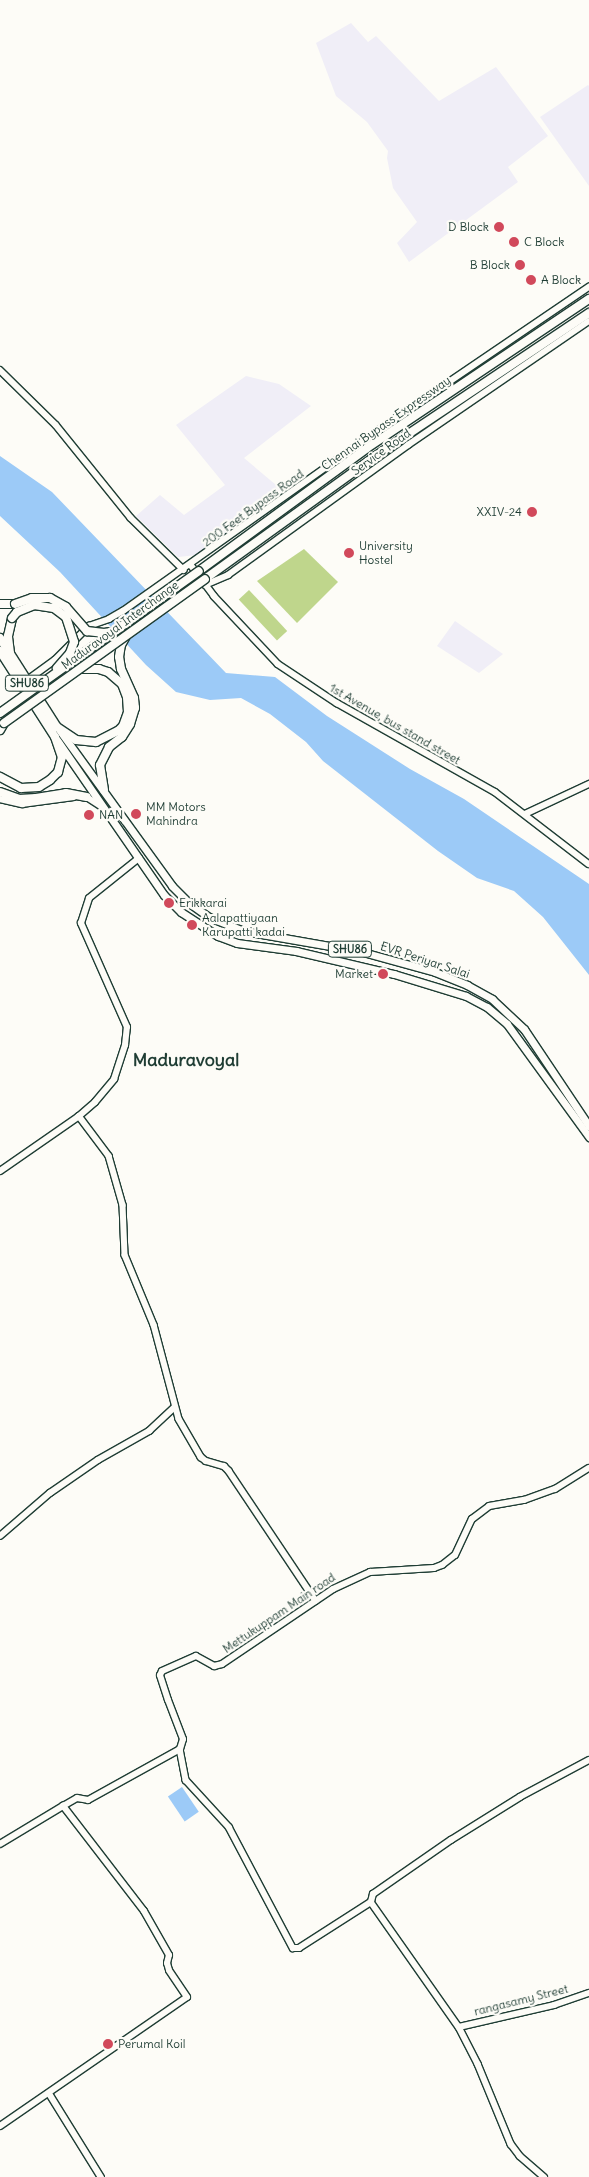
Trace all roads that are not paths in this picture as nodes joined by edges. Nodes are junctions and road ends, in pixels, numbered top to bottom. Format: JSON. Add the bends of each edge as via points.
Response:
{"nodes":[{"id":1,"x":589,"y":287,"type":"edge"},
{"id":2,"x":589,"y":299,"type":"edge"},
{"id":3,"x":589,"y":313,"type":"edge"},
{"id":4,"x":589,"y":321,"type":"edge"},
{"id":5,"x":0,"y":370,"type":"edge"},
{"id":6,"x":191,"y":565,"type":"junction"},
{"id":7,"x":184,"y":570,"type":"junction"},
{"id":8,"x":199,"y":571,"type":"joint"},
{"id":9,"x":205,"y":582,"type":"junction"},
{"id":10,"x":0,"y":604,"type":"edge"},
{"id":11,"x":122,"y":626,"type":"junction"},
{"id":12,"x":129,"y":632,"type":"junction"},
{"id":13,"x":0,"y":638,"type":"edge"},
{"id":14,"x":0,"y":651,"type":"edge"},
{"id":15,"x":0,"y":659,"type":"edge"},
{"id":16,"x":9,"y":661,"type":"junction"},
{"id":17,"x":79,"y":669,"type":"junction"},
{"id":18,"x":26,"y":681,"type":"junction"},
{"id":19,"x":44,"y":682,"type":"junction"},
{"id":20,"x":0,"y":713,"type":"edge"},
{"id":21,"x":2,"y":724,"type":"edge"},
{"id":22,"x":57,"y":727,"type":"junction"},
{"id":23,"x":0,"y":730,"type":"edge"},
{"id":24,"x":56,"y":736,"type":"junction"},
{"id":25,"x":0,"y":777,"type":"edge"},
{"id":26,"x":589,"y":784,"type":"edge"},
{"id":27,"x":104,"y":790,"type":"junction"},
{"id":28,"x":0,"y":792,"type":"edge"},
{"id":29,"x":87,"y":797,"type":"junction"},
{"id":30,"x":0,"y":799,"type":"edge"},
{"id":31,"x":104,"y":808,"type":"junction"},
{"id":32,"x":525,"y":814,"type":"junction"},
{"id":33,"x":139,"y":858,"type":"junction"},
{"id":34,"x":589,"y":864,"type":"edge"},
{"id":35,"x":308,"y":942,"type":"junction"},
{"id":36,"x":305,"y":953,"type":"junction"},
{"id":37,"x":568,"y":1102,"type":"junction"},
{"id":38,"x":80,"y":1116,"type":"junction"},
{"id":39,"x":589,"y":1126,"type":"edge"},
{"id":40,"x":589,"y":1137,"type":"edge"},
{"id":41,"x":0,"y":1171,"type":"edge"},
{"id":42,"x":175,"y":1407,"type":"junction"},
{"id":43,"x":589,"y":1468,"type":"edge"},
{"id":44,"x":0,"y":1536,"type":"edge"},
{"id":45,"x":316,"y":1601,"type":"junction"},
{"id":46,"x":180,"y":1749,"type":"junction"},
{"id":47,"x":589,"y":1760,"type":"edge"},
{"id":48,"x":63,"y":1806,"type":"junction"},
{"id":49,"x":0,"y":1844,"type":"edge"},
{"id":50,"x":371,"y":1902,"type":"junction"},
{"id":51,"x":589,"y":1993,"type":"edge"},
{"id":52,"x":458,"y":2026,"type":"junction"},
{"id":53,"x":49,"y":2093,"type":"junction"},
{"id":54,"x":0,"y":2126,"type":"edge"},
{"id":55,"x":101,"y":2177,"type":"edge"},
{"id":56,"x":544,"y":2177,"type":"edge"}],
"edges":[{"from":1,"to":6,"type":"street","name":"200 Feet Bypass Road","via":[[393,420]]},
{"from":2,"to":8,"type":"highway","name":"Chennai Bypass Expressway","via":[[367,448]]},
{"from":3,"to":9,"type":"highway","name":"Chennai Bypass Expressway","via":[[374,457]]},
{"from":4,"to":9,"type":"street","name":"Service Road","via":[[228,574]]},
{"from":5,"to":7,"type":"street","via":[[56,425],[131,518]]},
{"from":6,"to":7,"type":"street","name":"200 Feet Bypass Road"},
{"from":6,"to":9,"type":"street"},
{"from":7,"to":18,"type":"street","name":"200 Feet Bypass Road","via":[[115,617],[89,626],[56,660]]},
{"from":8,"to":11,"type":"highway","name":"Maduravoyal Interchange","bridge":true},
{"from":9,"to":12,"type":"highway","name":"Maduravoyal Interchange","bridge":true},
{"from":9,"to":32,"type":"street","name":"1st Avenue, bus stand street","via":[[278,664],[338,703],[495,792]]},
{"from":10,"to":11,"type":"highway","bridge":true,"via":[[50,598],[66,607],[87,631],[104,633]]},
{"from":11,"to":19,"type":"highway","name":"Maduravoyal Interchange","bridge":true},
{"from":12,"to":17,"type":"highway","name":"Maduravoyal Interchange","bridge":true},
{"from":12,"to":27,"type":"highway","bridge":true,"via":[[121,645],[119,657],[134,698],[134,718],[122,737],[108,747],[100,765]]},
{"from":13,"to":16,"type":"highway","number":"SHU86"},
{"from":14,"to":16,"type":"highway"},
{"from":15,"to":16,"type":"highway"},
{"from":16,"to":18,"type":"highway","number":"SHU86"},
{"from":16,"to":19,"type":"highway","bridge":true,"via":[[8,636],[12,618],[26,608],[43,606],[61,612],[70,623],[74,642],[70,653]]},
{"from":16,"to":24,"type":"highway","number":"SHU86"},
{"from":17,"to":21,"type":"highway","name":"Maduravoyal Interchange","bridge":true},
{"from":17,"to":22,"type":"highway","via":[[99,669],[118,680],[128,704],[125,720],[118,731],[96,742],[76,740]]},
{"from":18,"to":22,"type":"highway","number":"SHU86"},
{"from":19,"to":20,"type":"highway","name":"Maduravoyal Interchange","bridge":true},
{"from":21,"to":23,"type":"highway","bridge":true},
{"from":22,"to":27,"type":"main road","number":"SHU86"},
{"from":24,"to":25,"type":"highway","via":[[62,757],[58,772],[50,780],[35,788],[21,788]]},
{"from":24,"to":31,"type":"main road","number":"SHU86"},
{"from":26,"to":32,"type":"street"},
{"from":27,"to":35,"type":"main road","name":"EVR Periyar Salai","number":"SHU86","via":[[172,886],[189,903],[209,917],[244,931]]},
{"from":28,"to":29,"type":"highway","via":[[19,799],[66,792]]},
{"from":29,"to":30,"type":"street","via":[[22,804]]},
{"from":29,"to":31,"type":"street"},
{"from":31,"to":33,"type":"main road","name":"EVR Periyar Salai","number":"SHU86"},
{"from":32,"to":34,"type":"street","name":"1st Avenue, bus stand street"},
{"from":33,"to":36,"type":"main road","name":"EVR Periyar Salai","number":"SHU86","via":[[164,895],[218,936],[237,943]]},
{"from":33,"to":38,"type":"main road","via":[[90,898],[81,924],[127,1027],[127,1036],[114,1079]]},
{"from":35,"to":36,"type":"main road"},
{"from":35,"to":37,"type":"main road","name":"EVR Periyar Salai","number":"SHU86","via":[[359,951],[435,972],[492,999],[524,1030]]},
{"from":36,"to":37,"type":"main road","name":"EVR Periyar Salai","number":"SHU86","via":[[439,987],[487,1007],[506,1024]]},
{"from":37,"to":39,"type":"main road","name":"EVR Periyar Salai","number":"SHU86"},
{"from":37,"to":40,"type":"main road","name":"EVR Periyar Salai","number":"SHU86"},
{"from":38,"to":41,"type":"main road"},
{"from":38,"to":42,"type":"street","via":[[109,1156],[123,1205],[126,1255],[154,1326]]},
{"from":42,"to":44,"type":"street","via":[[149,1431],[50,1493]]},
{"from":42,"to":45,"type":"street","via":[[196,1450],[206,1461],[219,1463],[229,1472]]},
{"from":43,"to":45,"type":"main road","name":"Mettukuppam Main road","via":[[555,1489],[524,1500],[489,1506],[472,1519],[455,1555],[442,1565],[370,1572]]},
{"from":45,"to":46,"type":"main road","name":"Mettukuppam Main road","via":[[222,1664],[214,1666],[196,1656],[162,1672],[160,1675],[183,1739]]},
{"from":46,"to":48,"type":"main road","via":[[88,1800],[76,1798]]},
{"from":46,"to":50,"type":"street","via":[[186,1780],[229,1827],[291,1946],[298,1948]]},
{"from":47,"to":50,"type":"street","via":[[520,1797],[451,1840],[373,1894]]},
{"from":48,"to":49,"type":"street"},
{"from":48,"to":53,"type":"main road","via":[[144,1911],[168,1953],[169,1970],[187,1996]]},
{"from":50,"to":52,"type":"street"},
{"from":51,"to":52,"type":"street","name":"rangasamy Street","via":[[554,2005]]},
{"from":52,"to":56,"type":"street","via":[[478,2064],[511,2144]]},
{"from":53,"to":54,"type":"main road"},
{"from":53,"to":55,"type":"street"}]}
